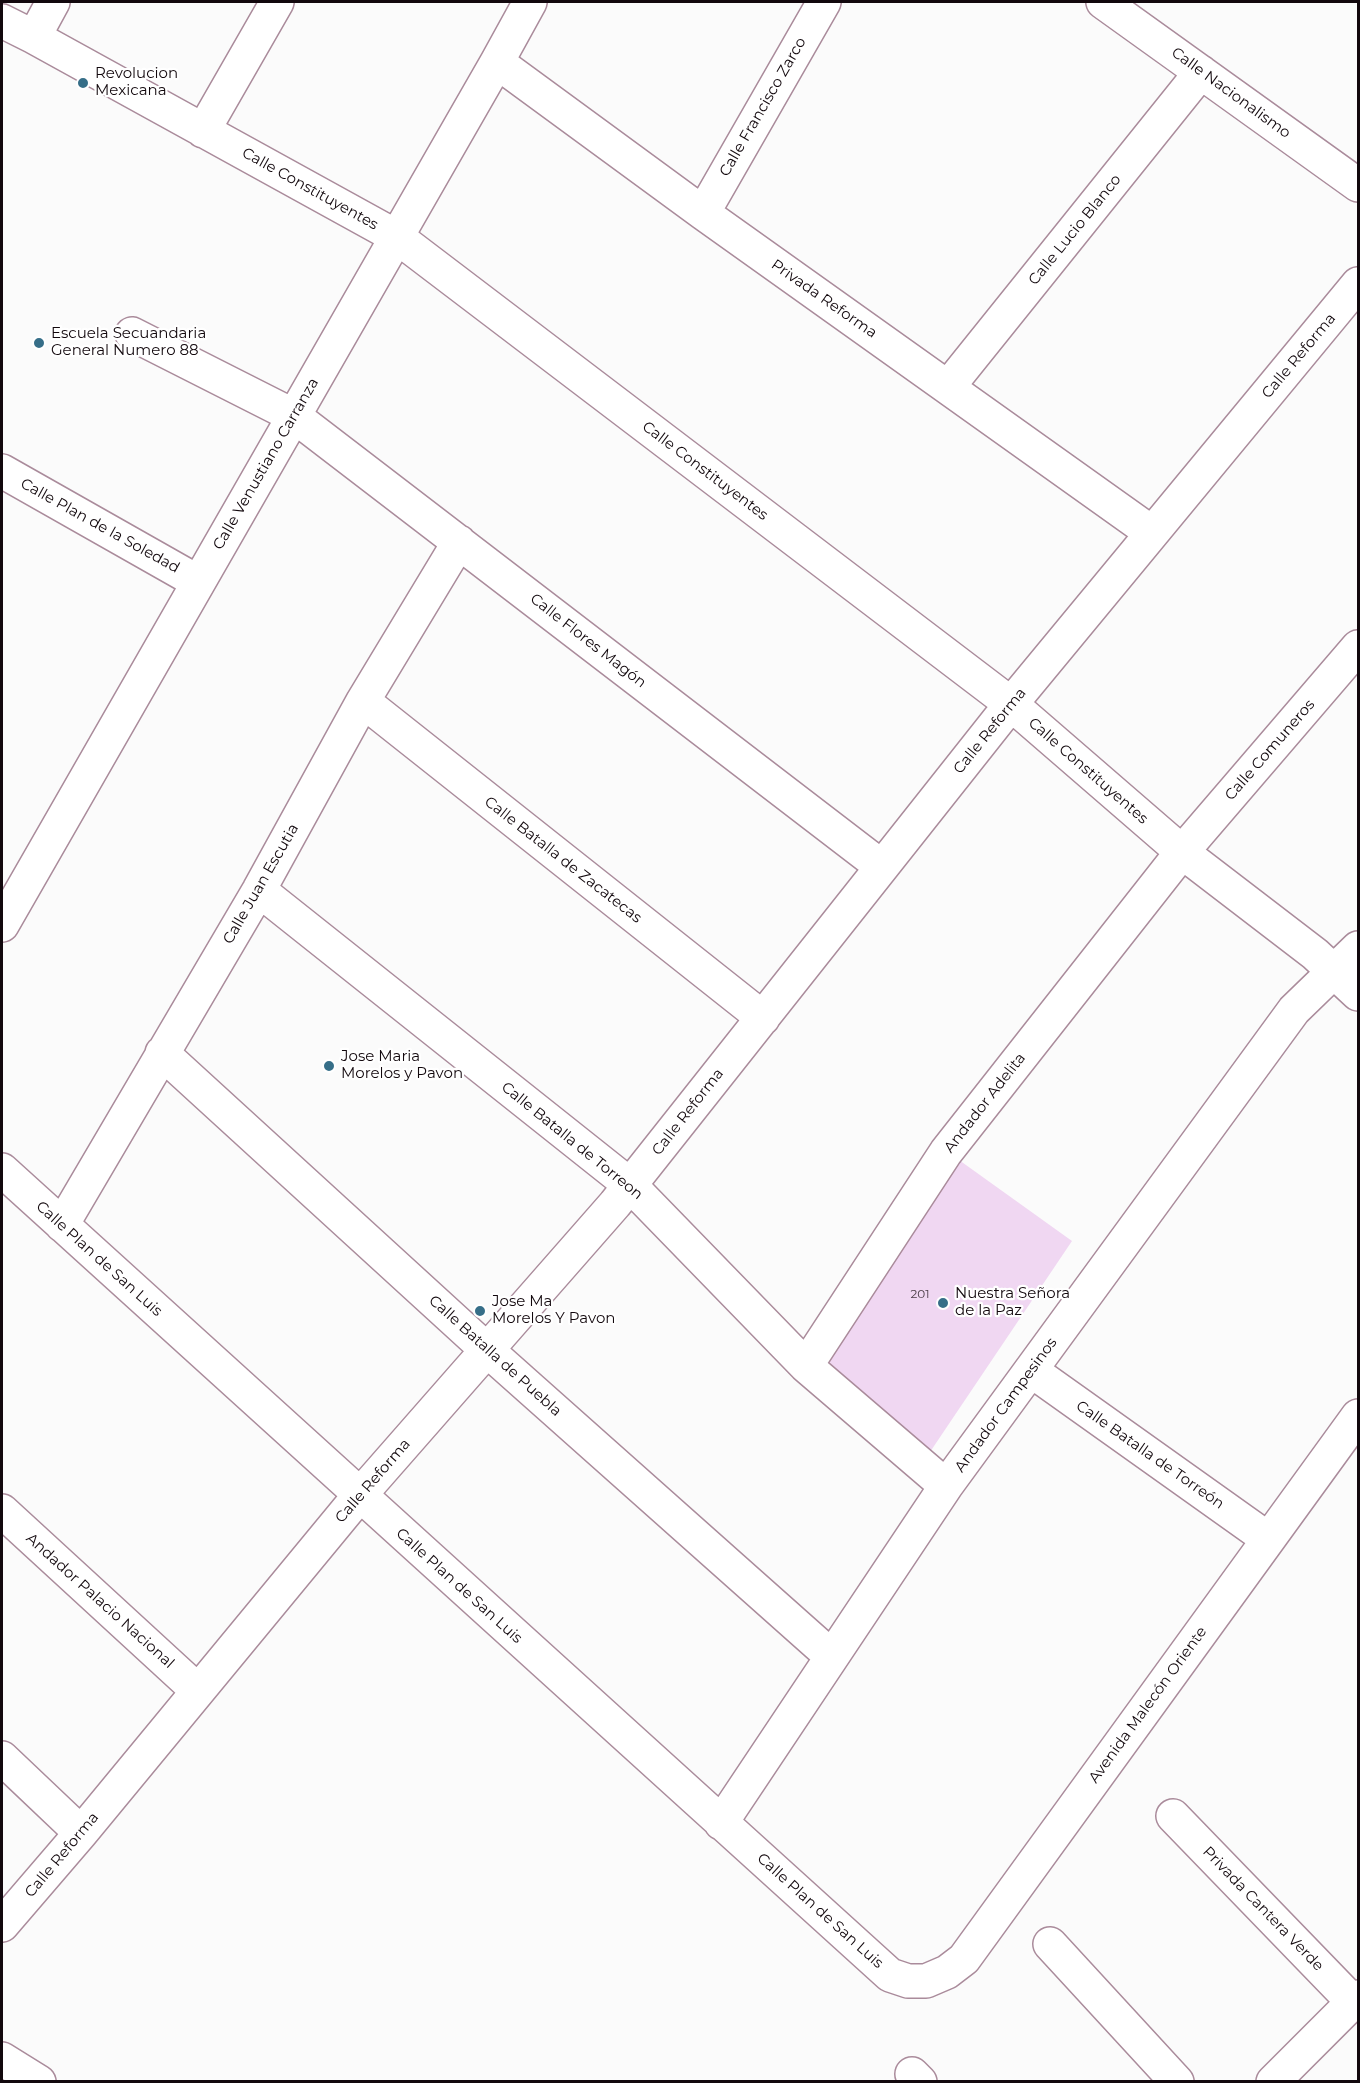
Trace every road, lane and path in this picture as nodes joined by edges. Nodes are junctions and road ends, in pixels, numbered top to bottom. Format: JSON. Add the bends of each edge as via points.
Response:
{"nodes":[{"id":1,"x":53,"y":2,"type":"edge"},
{"id":2,"x":277,"y":2,"type":"edge"},
{"id":3,"x":530,"y":2,"type":"edge"},
{"id":4,"x":824,"y":2,"type":"edge"},
{"id":5,"x":1103,"y":2,"type":"edge"},
{"id":6,"x":2,"y":21,"type":"edge"},
{"id":7,"x":33,"y":37,"type":"junction"},
{"id":8,"x":497,"y":62,"type":"junction"},
{"id":9,"x":1201,"y":72,"type":"junction"},
{"id":10,"x":203,"y":131,"type":"junction"},
{"id":11,"x":1359,"y":185,"type":"edge"},
{"id":12,"x":703,"y":213,"type":"junction"},
{"id":13,"x":397,"y":237,"type":"junction"},
{"id":14,"x":1359,"y":284,"type":"edge"},
{"id":15,"x":132,"y":334,"type":"dead end"},
{"id":16,"x":948,"y":387,"type":"junction"},
{"id":17,"x":294,"y":416,"type":"junction"},
{"id":18,"x":3,"y":475,"type":"edge"},
{"id":19,"x":1152,"y":533,"type":"junction"},
{"id":20,"x":459,"y":542,"type":"junction"},
{"id":21,"x":198,"y":582,"type":"junction"},
{"id":22,"x":1359,"y":647,"type":"edge"},
{"id":23,"x":363,"y":701,"type":"junction"},
{"id":24,"x":1011,"y":704,"type":"junction"},
{"id":25,"x":1182,"y":852,"type":"junction"},
{"id":26,"x":882,"y":867,"type":"junction"},
{"id":27,"x":259,"y":890,"type":"junction"},
{"id":28,"x":2,"y":925,"type":"edge"},
{"id":29,"x":1359,"y":948,"type":"edge"},
{"id":30,"x":1335,"y":972,"type":"junction"},
{"id":31,"x":1359,"y":994,"type":"edge"},
{"id":32,"x":763,"y":1018,"type":"junction"},
{"id":33,"x":162,"y":1053,"type":"junction"},
{"id":34,"x":2,"y":1170,"type":"edge"},
{"id":35,"x":630,"y":1185,"type":"junction"},
{"id":36,"x":62,"y":1224,"type":"junction"},
{"id":37,"x":487,"y":1350,"type":"junction"},
{"id":38,"x":806,"y":1366,"type":"junction"},
{"id":39,"x":1032,"y":1371,"type":"junction"},
{"id":40,"x":1359,"y":1416,"type":"edge"},
{"id":41,"x":946,"y":1486,"type":"junction"},
{"id":42,"x":359,"y":1496,"type":"junction"},
{"id":43,"x":2,"y":1511,"type":"edge"},
{"id":44,"x":1268,"y":1539,"type":"junction"},
{"id":45,"x":831,"y":1656,"type":"junction"},
{"id":46,"x":198,"y":1691,"type":"junction"},
{"id":47,"x":2,"y":1758,"type":"edge"},
{"id":48,"x":1173,"y":1816,"type":"dead end"},
{"id":49,"x":721,"y":1823,"type":"junction"},
{"id":50,"x":81,"y":1833,"type":"junction"},
{"id":51,"x":2,"y":1925,"type":"edge"},
{"id":52,"x":1050,"y":1944,"type":"dead end"},
{"id":53,"x":926,"y":1981,"type":"joint"},
{"id":54,"x":1356,"y":2000,"type":"edge"},
{"id":55,"x":2,"y":2059,"type":"edge"},
{"id":56,"x":39,"y":2082,"type":"edge"},
{"id":57,"x":1177,"y":2082,"type":"edge"},
{"id":58,"x":1273,"y":2082,"type":"edge"}],
"edges":[{"from":1,"to":7,"type":"street"},
{"from":2,"to":10,"type":"street"},
{"from":3,"to":8,"type":"street","name":"Calle Venustiano Carranza"},
{"from":4,"to":12,"type":"street","name":"Calle Francisco Zarco"},
{"from":5,"to":9,"type":"street","name":"Calle Nacionalismo"},
{"from":6,"to":7,"type":"street","name":"Calle Constituyentes"},
{"from":7,"to":10,"type":"street","name":"Calle Constituyentes"},
{"from":8,"to":12,"type":"street","name":"Privada Reforma"},
{"from":8,"to":13,"type":"street","name":"Calle Venustiano Carranza"},
{"from":9,"to":11,"type":"street","name":"Calle Nacionalismo"},
{"from":9,"to":16,"type":"street","name":"Calle Lucio Blanco"},
{"from":10,"to":13,"type":"street","name":"Calle Constituyentes"},
{"from":12,"to":16,"type":"street","name":"Privada Reforma"},
{"from":13,"to":17,"type":"street","name":"Calle Venustiano Carranza"},
{"from":13,"to":24,"type":"street","name":"Calle Constituyentes"},
{"from":14,"to":19,"type":"street","name":"Calle Reforma"},
{"from":15,"to":17,"type":"street","name":"Calle Flores Magón"},
{"from":16,"to":19,"type":"street","name":"Privada Reforma"},
{"from":17,"to":20,"type":"street","name":"Calle Flores Magón"},
{"from":17,"to":21,"type":"street","name":"Calle Venustiano Carranza"},
{"from":18,"to":21,"type":"street","name":"Calle Plan de la Soledad"},
{"from":19,"to":24,"type":"street","name":"Calle Reforma"},
{"from":20,"to":23,"type":"street","name":"Calle Juan Escutia"},
{"from":20,"to":26,"type":"street","name":"Calle Flores Magón"},
{"from":21,"to":28,"type":"street","name":"Calle Venustiano Carranza"},
{"from":22,"to":25,"type":"street","name":"Calle Comuneros"},
{"from":23,"to":27,"type":"street","name":"Calle Juan Escutia"},
{"from":23,"to":32,"type":"street","name":"Calle Batalla de Zacatecas"},
{"from":24,"to":25,"type":"street","name":"Calle Constituyentes"},
{"from":24,"to":26,"type":"street","name":"Calle Reforma"},
{"from":25,"to":30,"type":"street","name":"Calle Constituyentes"},
{"from":25,"to":38,"type":"street","name":"Andador Adelita","via":[[946,1152]]},
{"from":26,"to":32,"type":"street","name":"Calle Reforma"},
{"from":27,"to":33,"type":"street","name":"Calle Juan Escutia"},
{"from":27,"to":35,"type":"street","name":"Calle Batalla de Torreon"},
{"from":29,"to":30,"type":"street","name":"Andador Campesinos"},
{"from":30,"to":31,"type":"street","name":"Calle Constituyentes"},
{"from":30,"to":39,"type":"street","name":"Andador Campesinos","via":[[1294,1010]]},
{"from":32,"to":35,"type":"street","name":"Calle Reforma"},
{"from":33,"to":36,"type":"street","name":"Calle Juan Escutia"},
{"from":33,"to":37,"type":"street","name":"Calle Batalla de Puebla"},
{"from":34,"to":36,"type":"street","name":"Calle Plan de San Luis"},
{"from":35,"to":37,"type":"street","name":"Calle Reforma"},
{"from":35,"to":38,"type":"street","name":"Calle Batalla de Torreon"},
{"from":36,"to":42,"type":"street","name":"Calle Plan de San Luis"},
{"from":37,"to":42,"type":"street","name":"Calle Reforma"},
{"from":37,"to":45,"type":"street","name":"Calle Batalla de Puebla"},
{"from":38,"to":41,"type":"street","name":"Calle Batalla de Torreon"},
{"from":39,"to":41,"type":"street","name":"Andador Campesinos"},
{"from":39,"to":44,"type":"street","name":"Calle Batalla de Torreón"},
{"from":40,"to":44,"type":"street","name":"Avenida Malecón Oriente"},
{"from":41,"to":45,"type":"street","name":"Andador Campesinos"},
{"from":42,"to":46,"type":"street","name":"Calle Reforma"},
{"from":42,"to":49,"type":"street","name":"Calle Plan de San Luis"},
{"from":43,"to":46,"type":"street","name":"Andador Palacio Nacional"},
{"from":44,"to":53,"type":"street","name":"Avenida Malecón Oriente","via":[[964,1959]]},
{"from":45,"to":49,"type":"street","name":"Andador Campesinos"},
{"from":46,"to":50,"type":"street","name":"Calle Reforma"},
{"from":47,"to":50,"type":"street"},
{"from":48,"to":54,"type":"street","name":"Privada Cantera Verde"},
{"from":49,"to":53,"type":"street","name":"Calle Plan de San Luis","via":[[890,1975]]},
{"from":50,"to":51,"type":"street","name":"Calle Reforma"},
{"from":52,"to":57,"type":"street"},
{"from":54,"to":58,"type":"street"},
{"from":55,"to":56,"type":"street"}]}
